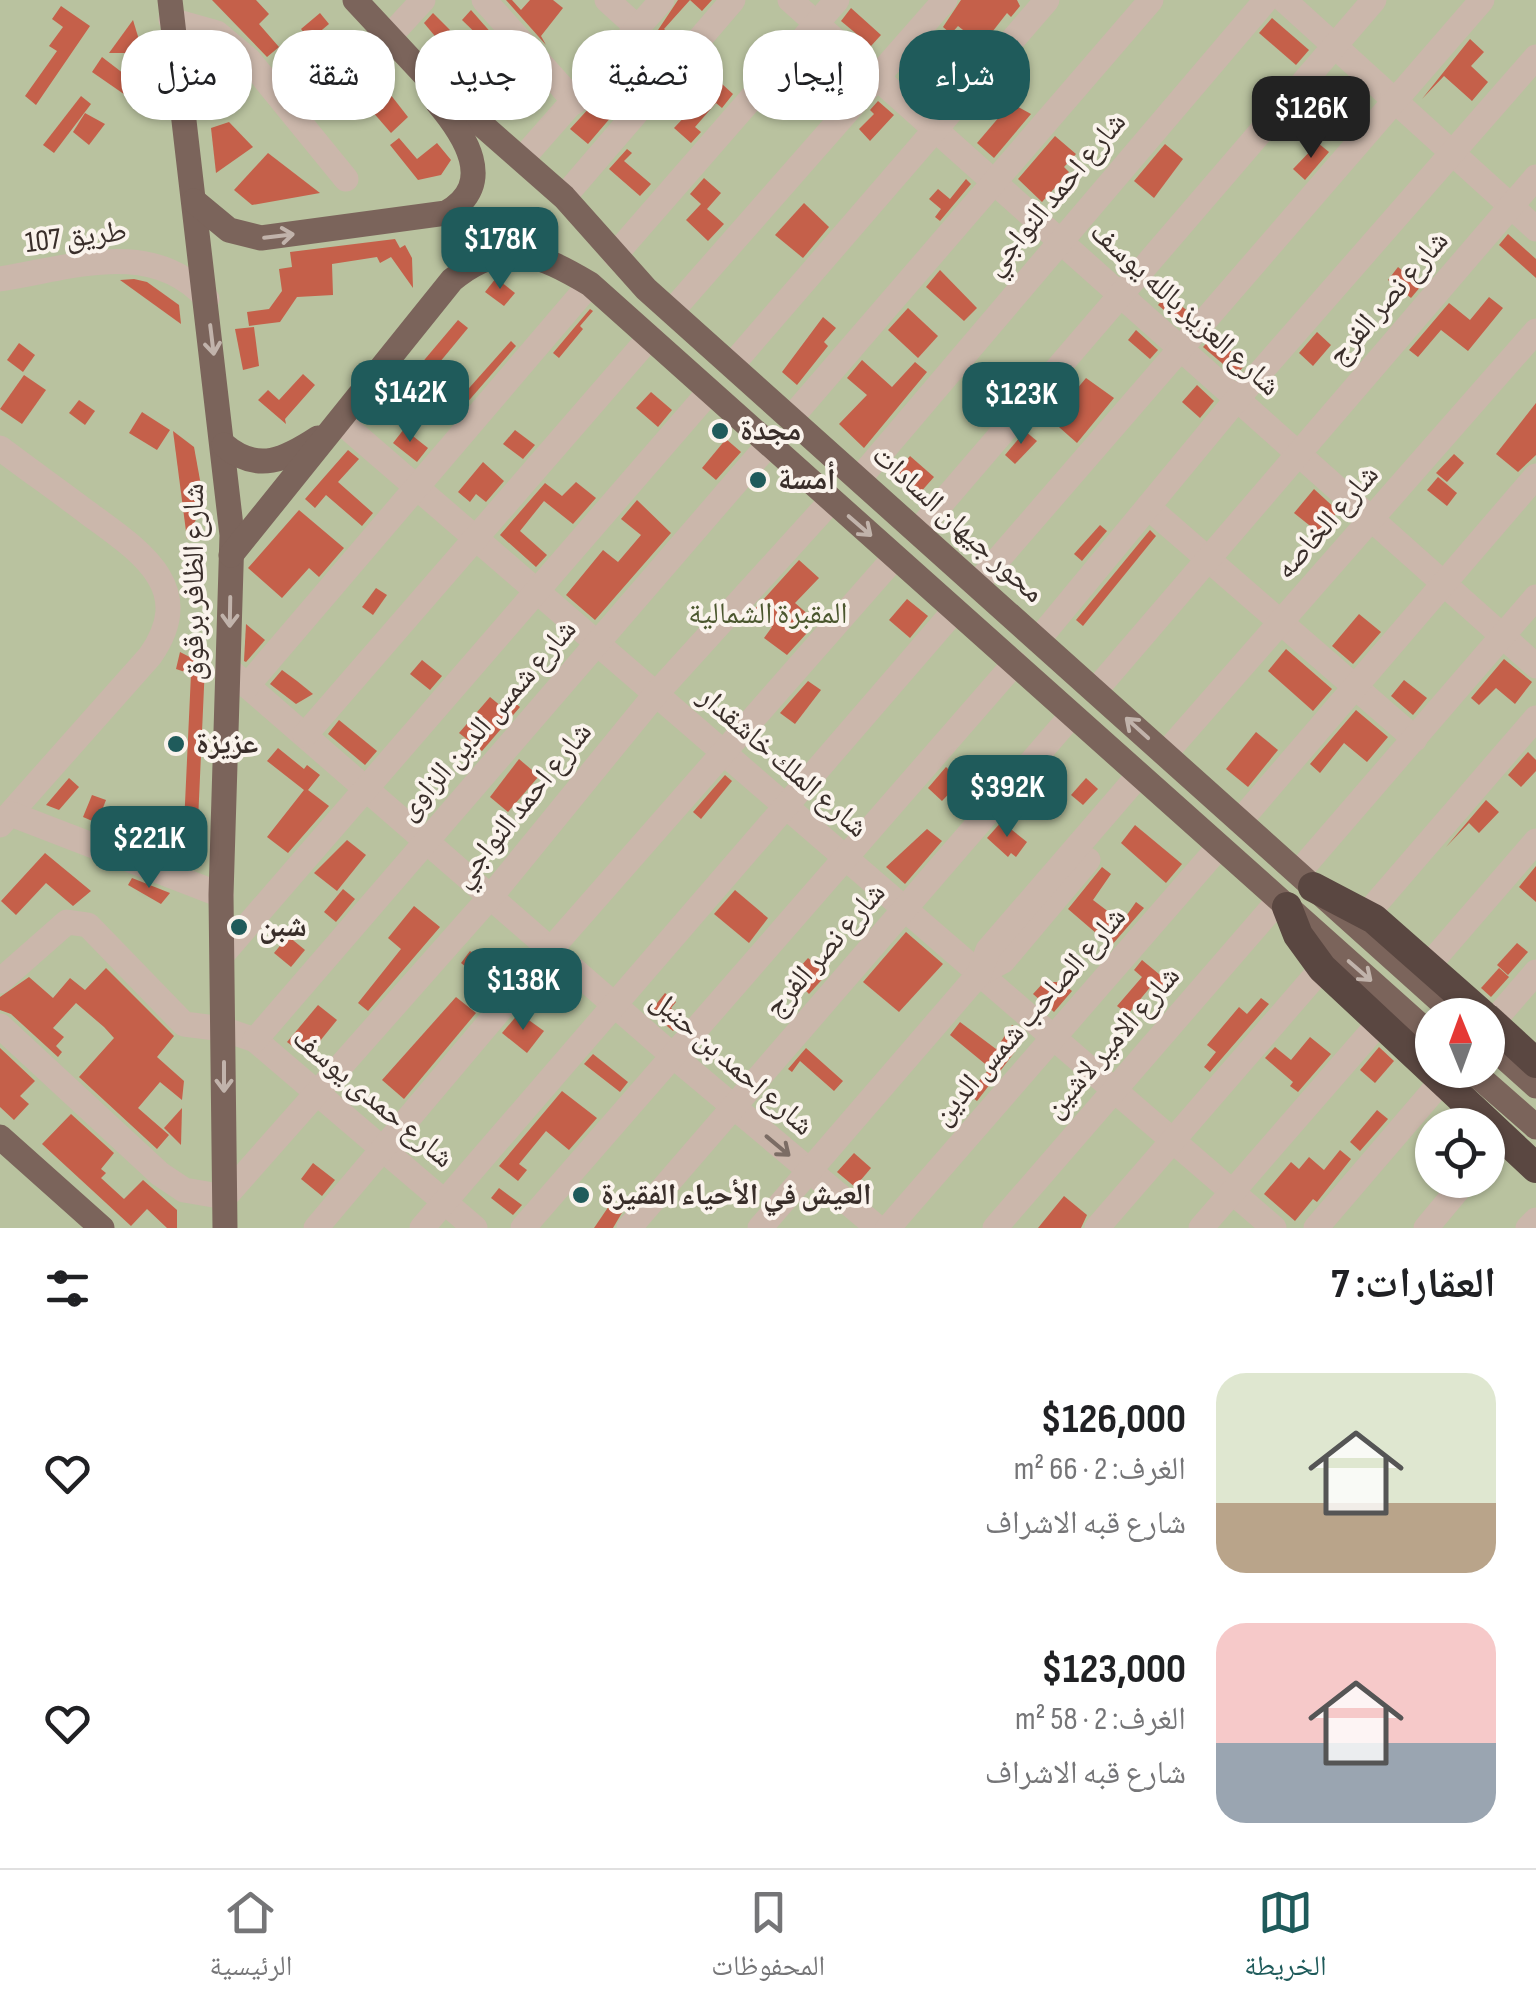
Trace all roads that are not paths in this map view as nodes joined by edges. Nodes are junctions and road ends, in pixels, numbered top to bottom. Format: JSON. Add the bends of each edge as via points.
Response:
{"nodes":[{"id":1,"x":355,"y":0,"type":"edge"},
{"id":2,"x":423,"y":0,"type":"edge"},
{"id":3,"x":484,"y":0,"type":"edge"},
{"id":4,"x":606,"y":0,"type":"edge"},
{"id":5,"x":662,"y":0,"type":"edge"},
{"id":6,"x":733,"y":0,"type":"edge"},
{"id":7,"x":790,"y":0,"type":"edge"},
{"id":8,"x":836,"y":0,"type":"edge"},
{"id":9,"x":945,"y":0,"type":"edge"},
{"id":10,"x":1047,"y":0,"type":"edge"},
{"id":11,"x":1151,"y":0,"type":"edge"},
{"id":12,"x":1266,"y":0,"type":"edge"},
{"id":13,"x":1284,"y":0,"type":"edge"},
{"id":14,"x":1374,"y":0,"type":"edge"},
{"id":15,"x":1482,"y":0,"type":"edge"},
{"id":16,"x":170,"y":10,"type":"edge"},
{"id":17,"x":816,"y":24,"type":"junction"},
{"id":18,"x":639,"y":28,"type":"joint"},
{"id":19,"x":381,"y":30,"type":"edge"},
{"id":20,"x":395,"y":30,"type":"edge"},
{"id":21,"x":823,"y":30,"type":"edge"},
{"id":22,"x":395,"y":45,"type":"edge"},
{"id":23,"x":1334,"y":46,"type":"junction"},
{"id":24,"x":1536,"y":57,"type":"edge"},
{"id":25,"x":415,"y":65,"type":"edge"},
{"id":26,"x":879,"y":77,"type":"edge"},
{"id":27,"x":879,"y":79,"type":"edge"},
{"id":28,"x":572,"y":99,"type":"edge"},
{"id":29,"x":1395,"y":100,"type":"junction"},
{"id":30,"x":572,"y":105,"type":"edge"},
{"id":31,"x":450,"y":120,"type":"edge"},
{"id":32,"x":476,"y":120,"type":"edge"},
{"id":33,"x":841,"y":120,"type":"edge"},
{"id":34,"x":935,"y":130,"type":"junction"},
{"id":35,"x":1452,"y":153,"type":"junction"},
{"id":36,"x":522,"y":160,"type":"junction"},
{"id":37,"x":1536,"y":177,"type":"edge"},
{"id":38,"x":346,"y":179,"type":"dead end"},
{"id":39,"x":994,"y":182,"type":"junction"},
{"id":40,"x":564,"y":197,"type":"junction"},
{"id":41,"x":194,"y":201,"type":"junction"},
{"id":42,"x":1511,"y":206,"type":"junction"},
{"id":43,"x":1536,"y":229,"type":"edge"},
{"id":44,"x":1058,"y":240,"type":"junction"},
{"id":45,"x":615,"y":255,"type":"junction"},
{"id":46,"x":0,"y":279,"type":"edge"},
{"id":47,"x":590,"y":284,"type":"junction"},
{"id":48,"x":1119,"y":294,"type":"junction"},
{"id":49,"x":207,"y":299,"type":"junction"},
{"id":50,"x":672,"y":311,"type":"junction"},
{"id":51,"x":1536,"y":331,"type":"edge"},
{"id":52,"x":650,"y":337,"type":"junction"},
{"id":53,"x":1180,"y":348,"type":"junction"},
{"id":54,"x":732,"y":365,"type":"junction"},
{"id":55,"x":710,"y":391,"type":"junction"},
{"id":56,"x":1237,"y":399,"type":"junction"},
{"id":57,"x":790,"y":418,"type":"junction"},
{"id":58,"x":340,"y":422,"type":"junction"},
{"id":59,"x":224,"y":444,"type":"junction"},
{"id":60,"x":769,"y":444,"type":"junction"},
{"id":61,"x":0,"y":448,"type":"edge"},
{"id":62,"x":1297,"y":453,"type":"junction"},
{"id":63,"x":1536,"y":476,"type":"edge"},
{"id":64,"x":859,"y":479,"type":"junction"},
{"id":65,"x":416,"y":488,"type":"junction"},
{"id":66,"x":831,"y":500,"type":"junction"},
{"id":67,"x":1148,"y":507,"type":"junction"},
{"id":68,"x":1372,"y":520,"type":"junction"},
{"id":69,"x":918,"y":532,"type":"junction"},
{"id":70,"x":476,"y":540,"type":"junction"},
{"id":71,"x":231,"y":555,"type":"junction"},
{"id":72,"x":896,"y":557,"type":"junction"},
{"id":73,"x":1205,"y":560,"type":"junction"},
{"id":74,"x":1444,"y":584,"type":"junction"},
{"id":75,"x":976,"y":585,"type":"junction"},
{"id":76,"x":536,"y":592,"type":"junction"},
{"id":77,"x":1536,"y":597,"type":"edge"},
{"id":78,"x":955,"y":610,"type":"junction"},
{"id":79,"x":1281,"y":625,"type":"junction"},
{"id":80,"x":1502,"y":636,"type":"junction"},
{"id":81,"x":1038,"y":640,"type":"junction"},
{"id":82,"x":596,"y":644,"type":"junction"},
{"id":83,"x":1014,"y":663,"type":"junction"},
{"id":84,"x":1536,"y":666,"type":"edge"},
{"id":85,"x":238,"y":678,"type":"junction"},
{"id":86,"x":1358,"y":687,"type":"junction"},
{"id":87,"x":1095,"y":691,"type":"junction"},
{"id":88,"x":655,"y":694,"type":"junction"},
{"id":89,"x":1072,"y":715,"type":"junction"},
{"id":90,"x":1536,"y":718,"type":"edge"},
{"id":91,"x":305,"y":736,"type":"junction"},
{"id":92,"x":1415,"y":739,"type":"junction"},
{"id":93,"x":723,"y":753,"type":"junction"},
{"id":94,"x":1164,"y":754,"type":"junction"},
{"id":95,"x":1145,"y":780,"type":"junction"},
{"id":96,"x":366,"y":789,"type":"junction"},
{"id":97,"x":785,"y":806,"type":"junction"},
{"id":98,"x":6,"y":819,"type":"edge"},
{"id":99,"x":1240,"y":821,"type":"junction"},
{"id":100,"x":426,"y":840,"type":"junction"},
{"id":101,"x":1536,"y":840,"type":"edge"},
{"id":102,"x":1220,"y":846,"type":"junction"},
{"id":103,"x":842,"y":856,"type":"junction"},
{"id":104,"x":1306,"y":880,"type":"junction"},
{"id":105,"x":222,"y":895,"type":"junction"},
{"id":106,"x":492,"y":895,"type":"junction"},
{"id":107,"x":1283,"y":903,"type":"junction"},
{"id":108,"x":904,"y":909,"type":"junction"},
{"id":109,"x":1368,"y":914,"type":"junction"},
{"id":110,"x":552,"y":948,"type":"junction"},
{"id":111,"x":222,"y":955,"type":"junction"},
{"id":112,"x":1428,"y":966,"type":"junction"},
{"id":113,"x":1322,"y":968,"type":"junction"},
{"id":114,"x":1536,"y":972,"type":"edge"},
{"id":115,"x":979,"y":974,"type":"junction"},
{"id":116,"x":0,"y":981,"type":"edge"},
{"id":117,"x":1437,"y":998,"type":"edge"},
{"id":118,"x":1460,"y":998,"type":"edge"},
{"id":119,"x":615,"y":1004,"type":"junction"},
{"id":120,"x":1505,"y":1006,"type":"edge"},
{"id":121,"x":1415,"y":1021,"type":"edge"},
{"id":122,"x":1379,"y":1023,"type":"junction"},
{"id":123,"x":0,"y":1026,"type":"edge"},
{"id":124,"x":223,"y":1028,"type":"junction"},
{"id":125,"x":1054,"y":1038,"type":"junction"},
{"id":126,"x":1505,"y":1039,"type":"edge"},
{"id":127,"x":255,"y":1040,"type":"junction"},
{"id":128,"x":1505,"y":1047,"type":"edge"},
{"id":129,"x":672,"y":1055,"type":"junction"},
{"id":130,"x":1415,"y":1057,"type":"edge"},
{"id":131,"x":1536,"y":1064,"type":"edge"},
{"id":132,"x":1536,"y":1086,"type":"edge"},
{"id":133,"x":1436,"y":1088,"type":"edge"},
{"id":134,"x":1446,"y":1088,"type":"edge"},
{"id":135,"x":1492,"y":1088,"type":"edge"},
{"id":136,"x":1114,"y":1090,"type":"junction"},
{"id":137,"x":319,"y":1094,"type":"junction"},
{"id":138,"x":733,"y":1107,"type":"junction"},
{"id":139,"x":1463,"y":1108,"type":"edge"},
{"id":140,"x":1536,"y":1127,"type":"edge"},
{"id":141,"x":0,"y":1137,"type":"edge"},
{"id":142,"x":1173,"y":1140,"type":"junction"},
{"id":143,"x":383,"y":1149,"type":"junction"},
{"id":144,"x":1505,"y":1151,"type":"edge"},
{"id":145,"x":1536,"y":1168,"type":"edge"},
{"id":146,"x":808,"y":1172,"type":"junction"},
{"id":147,"x":1232,"y":1192,"type":"junction"},
{"id":148,"x":224,"y":1197,"type":"junction"},
{"id":149,"x":1451,"y":1198,"type":"edge"},
{"id":150,"x":444,"y":1202,"type":"junction"},
{"id":151,"x":1536,"y":1220,"type":"edge"},
{"id":152,"x":102,"y":1228,"type":"edge"},
{"id":153,"x":225,"y":1228,"type":"edge"},
{"id":154,"x":316,"y":1228,"type":"edge"},
{"id":155,"x":422,"y":1228,"type":"edge"},
{"id":156,"x":475,"y":1228,"type":"edge"},
{"id":157,"x":523,"y":1228,"type":"edge"},
{"id":158,"x":629,"y":1228,"type":"edge"},
{"id":159,"x":760,"y":1228,"type":"edge"},
{"id":160,"x":878,"y":1228,"type":"edge"},
{"id":161,"x":888,"y":1228,"type":"edge"},
{"id":162,"x":995,"y":1228,"type":"edge"},
{"id":163,"x":1096,"y":1228,"type":"edge"},
{"id":164,"x":1201,"y":1228,"type":"edge"},
{"id":165,"x":1274,"y":1228,"type":"edge"},
{"id":166,"x":1316,"y":1228,"type":"edge"},
{"id":167,"x":1426,"y":1228,"type":"edge"},
{"id":168,"x":1528,"y":1228,"type":"edge"}],
"edges":[{"from":1,"to":19,"type":"main road"},
{"from":2,"to":20,"type":"street"},
{"from":3,"to":28,"type":"street"},
{"from":4,"to":18,"type":"street"},
{"from":5,"to":18,"type":"street"},
{"from":6,"to":40,"type":"street"},
{"from":7,"to":17,"type":"street","name":"شارع العزيز بالله يوسف"},
{"from":8,"to":17,"type":"street"},
{"from":9,"to":26,"type":"street"},
{"from":10,"to":34,"type":"street"},
{"from":11,"to":39,"type":"street"},
{"from":12,"to":44,"type":"street","name":"شارع احمد النواجي"},
{"from":13,"to":23,"type":"street"},
{"from":14,"to":23,"type":"street"},
{"from":15,"to":29,"type":"street"},
{"from":16,"to":38,"type":"street","via":[[217,33],[248,60]]},
{"from":16,"to":41,"type":"main road","name":"شارع الظافر برقوق"},
{"from":17,"to":21,"type":"street","name":"شارع العزيز بالله يوسف"},
{"from":17,"to":45,"type":"street"},
{"from":22,"to":25,"type":"main road"},
{"from":23,"to":29,"type":"street"},
{"from":23,"to":48,"type":"street"},
{"from":24,"to":35,"type":"street"},
{"from":27,"to":34,"type":"street","name":"شارع العزيز بالله يوسف"},
{"from":29,"to":35,"type":"street"},
{"from":29,"to":53,"type":"street"},
{"from":30,"to":36,"type":"street"},
{"from":41,"to":31,"type":"main road","one_way":true,"via":[[229,230],[261,238],[446,213],[468,194],[473,164]]},
{"from":32,"to":36,"type":"main road","name":"محور جيهان السادات"},
{"from":33,"to":50,"type":"street"},
{"from":34,"to":39,"type":"street","name":"شارع العزيز بالله يوسف"},
{"from":34,"to":54,"type":"street"},
{"from":35,"to":42,"type":"street"},
{"from":35,"to":56,"type":"street"},
{"from":36,"to":40,"type":"main road","name":"محور جيهان السادات"},
{"from":37,"to":42,"type":"street","name":"شارع نصر الفرج"},
{"from":39,"to":44,"type":"street","name":"شارع العزيز بالله يوسف"},
{"from":39,"to":57,"type":"street"},
{"from":40,"to":45,"type":"main road","name":"محور جيهان السادات"},
{"from":41,"to":49,"type":"main road","name":"شارع الظافر برقوق"},
{"from":42,"to":43,"type":"street"},
{"from":42,"to":62,"type":"street","name":"شارع نصر الفرج"},
{"from":44,"to":48,"type":"street","name":"شارع العزيز بالله يوسف"},
{"from":44,"to":64,"type":"street","name":"شارع احمد النواجي"},
{"from":45,"to":50,"type":"main road","name":"محور جيهان السادات"},
{"from":46,"to":49,"type":"street","name":"طريق 107","via":[[130,260],[176,272]]},
{"from":47,"to":52,"type":"main road"},
{"from":47,"to":58,"type":"main road","via":[[533,255],[474,264],[452,280]]},
{"from":47,"to":65,"type":"street"},
{"from":48,"to":53,"type":"street","name":"شارع العزيز بالله يوسف"},
{"from":48,"to":69,"type":"street"},
{"from":49,"to":59,"type":"main road","name":"شارع الظافر برقوق","one_way":true},
{"from":50,"to":54,"type":"main road","name":"محور جيهان السادات"},
{"from":51,"to":68,"type":"street","name":"شارع الخاصه"},
{"from":52,"to":55,"type":"main road"},
{"from":52,"to":70,"type":"street"},
{"from":53,"to":56,"type":"street","name":"شارع العزيز بالله يوسف"},
{"from":53,"to":75,"type":"street"},
{"from":54,"to":57,"type":"main road","name":"محور جيهان السادات"},
{"from":55,"to":60,"type":"main road"},
{"from":55,"to":76,"type":"street"},
{"from":56,"to":62,"type":"street","name":"شارع العزيز بالله يوسف"},
{"from":56,"to":67,"type":"street"},
{"from":57,"to":64,"type":"main road","name":"محور جيهان السادات"},
{"from":58,"to":59,"type":"main road","via":[[276,462],[253,462]]},
{"from":58,"to":65,"type":"street","name":"شارع الملك خاشقدار"},
{"from":58,"to":71,"type":"main road"},
{"from":59,"to":71,"type":"main road","name":"شارع الظافر برقوق"},
{"from":60,"to":66,"type":"main road"},
{"from":60,"to":82,"type":"street","name":"شارع شمس الدين الزاوى"},
{"from":61,"to":98,"type":"street","via":[[152,564],[168,612],[150,656]]},
{"from":62,"to":68,"type":"street","name":"شارع العزيز بالله يوسف"},
{"from":62,"to":73,"type":"street","name":"شارع نصر الفرج"},
{"from":63,"to":74,"type":"street"},
{"from":64,"to":69,"type":"main road","name":"محور جيهان السادات"},
{"from":65,"to":70,"type":"street","name":"شارع الملك خاشقدار"},
{"from":65,"to":85,"type":"street"},
{"from":66,"to":72,"type":"main road","one_way":true},
{"from":66,"to":88,"type":"street","name":"شارع احمد النواجي"},
{"from":67,"to":73,"type":"street"},
{"from":67,"to":81,"type":"street"},
{"from":68,"to":74,"type":"street","name":"شارع العزيز بالله يوسف"},
{"from":68,"to":79,"type":"street","name":"شارع الخاصه"},
{"from":69,"to":75,"type":"main road","name":"محور جيهان السادات"},
{"from":70,"to":76,"type":"street","name":"شارع الملك خاشقدار"},
{"from":70,"to":91,"type":"street"},
{"from":71,"to":85,"type":"main road","name":"شارع الظافر برقوق","one_way":true},
{"from":72,"to":78,"type":"main road"},
{"from":72,"to":93,"type":"street"},
{"from":73,"to":79,"type":"street"},
{"from":73,"to":87,"type":"street","name":"شارع نصر الفرج"},
{"from":74,"to":80,"type":"street","name":"شارع العزيز بالله يوسف"},
{"from":74,"to":86,"type":"street"},
{"from":75,"to":81,"type":"main road","name":"محور جيهان السادات"},
{"from":76,"to":82,"type":"street","name":"شارع الملك خاشقدار"},
{"from":76,"to":96,"type":"street"},
{"from":77,"to":80,"type":"street"},
{"from":78,"to":83,"type":"main road"},
{"from":78,"to":97,"type":"street"},
{"from":79,"to":86,"type":"street"},
{"from":79,"to":94,"type":"street","name":"شارع الخاصه"},
{"from":80,"to":84,"type":"street","name":"شارع العزيز بالله يوسف"},
{"from":80,"to":92,"type":"street"},
{"from":81,"to":87,"type":"main road","name":"محور جيهان السادات"},
{"from":82,"to":88,"type":"street","name":"شارع الملك خاشقدار"},
{"from":82,"to":100,"type":"street","name":"شارع شمس الدين الزاوى"},
{"from":83,"to":89,"type":"main road"},
{"from":83,"to":103,"type":"street"},
{"from":85,"to":91,"type":"street","name":"شارع احمد بن حنبل"},
{"from":85,"to":105,"type":"main road","name":"شارع الظافر برقوق"},
{"from":86,"to":92,"type":"street"},
{"from":86,"to":99,"type":"street"},
{"from":94,"to":87,"type":"main road","name":"محور جيهان السادات","one_way":true},
{"from":88,"to":93,"type":"street","name":"شارع الملك خاشقدار"},
{"from":88,"to":106,"type":"street","name":"شارع احمد النواجي"},
{"from":89,"to":95,"type":"main road"},
{"from":89,"to":108,"type":"street","name":"شارع نصر الفرج"},
{"from":90,"to":109,"type":"street"},
{"from":91,"to":96,"type":"street","name":"شارع احمد بن حنبل"},
{"from":92,"to":104,"type":"street"},
{"from":93,"to":97,"type":"street","name":"شارع الملك خاشقدار"},
{"from":93,"to":110,"type":"street"},
{"from":94,"to":99,"type":"main road","name":"محور جيهان السادات"},
{"from":95,"to":102,"type":"main road"},
{"from":95,"to":115,"type":"street","via":[[988,950]]},
{"from":96,"to":100,"type":"street","name":"شارع احمد بن حنبل"},
{"from":96,"to":111,"type":"street"},
{"from":97,"to":103,"type":"street","name":"شارع الملك خاشقدار"},
{"from":97,"to":119,"type":"street"},
{"from":98,"to":105,"type":"street"},
{"from":99,"to":104,"type":"main road","name":"محور جيهان السادات"},
{"from":100,"to":106,"type":"street","name":"شارع احمد بن حنبل"},
{"from":100,"to":127,"type":"street","name":"شارع شمس الدين الزاوى"},
{"from":101,"to":112,"type":"street"},
{"from":102,"to":107,"type":"main road"},
{"from":102,"to":125,"type":"street","name":"شارع الصاحب شمس الدين"},
{"from":103,"to":108,"type":"street","name":"شارع الملك خاشقدار"},
{"from":103,"to":129,"type":"street"},
{"from":104,"to":109,"type":"highway"},
{"from":104,"to":117,"type":"main road","name":"محور جيهان السادات"},
{"from":105,"to":111,"type":"main road","name":"شارع الظافر برقوق"},
{"from":106,"to":110,"type":"street","name":"شارع احمد بن حنبل"},
{"from":106,"to":137,"type":"street","name":"شارع احمد النواجي"},
{"from":107,"to":113,"type":"highway"},
{"from":107,"to":121,"type":"main road","one_way":true},
{"from":107,"to":136,"type":"street","name":"شارع الامير لاشين"},
{"from":108,"to":115,"type":"street","name":"شارع الملك خاشقدار"},
{"from":108,"to":138,"type":"street","name":"شارع نصر الفرج"},
{"from":109,"to":112,"type":"highway"},
{"from":110,"to":119,"type":"street","name":"شارع احمد بن حنبل"},
{"from":110,"to":143,"type":"street"},
{"from":111,"to":124,"type":"main road","name":"شارع الظافر برقوق"},
{"from":112,"to":118,"type":"highway"},
{"from":113,"to":122,"type":"highway"},
{"from":113,"to":142,"type":"street"},
{"from":114,"to":120,"type":"street"},
{"from":115,"to":125,"type":"street","name":"شارع الملك خاشقدار"},
{"from":115,"to":146,"type":"street"},
{"from":116,"to":124,"type":"street","name":"شارع حمدى يوسف","via":[[67,922],[78,921],[184,1024]]},
{"from":119,"to":129,"type":"street","name":"شارع احمد بن حنبل"},
{"from":119,"to":150,"type":"street"},
{"from":122,"to":130,"type":"highway"},
{"from":122,"to":147,"type":"street"},
{"from":123,"to":148,"type":"street","via":[[160,1174],[184,1190]]},
{"from":124,"to":127,"type":"street","name":"شارع حمدى يوسف"},
{"from":124,"to":148,"type":"main road","name":"شارع الظافر برقوق","one_way":true},
{"from":125,"to":136,"type":"street","name":"شارع الملك خاشقدار"},
{"from":125,"to":161,"type":"street","name":"شارع الصاحب شمس الدين"},
{"from":126,"to":131,"type":"highway"},
{"from":127,"to":137,"type":"street","name":"شارع حمدى يوسف"},
{"from":128,"to":132,"type":"main road"},
{"from":129,"to":138,"type":"street","name":"شارع احمد بن حنبل"},
{"from":129,"to":157,"type":"street"},
{"from":133,"to":166,"type":"street"},
{"from":134,"to":139,"type":"highway"},
{"from":135,"to":140,"type":"main road"},
{"from":136,"to":142,"type":"street","name":"شارع الملك خاشقدار"},
{"from":136,"to":162,"type":"street","name":"شارع الامير لاشين"},
{"from":137,"to":143,"type":"street","name":"شارع حمدى يوسف"},
{"from":137,"to":148,"type":"street","name":"شارع احمد النواجي"},
{"from":138,"to":146,"type":"street","name":"شارع احمد بن حنبل","one_way":true},
{"from":138,"to":158,"type":"street","name":"شارع نصر الفرج"},
{"from":141,"to":152,"type":"main road"},
{"from":142,"to":147,"type":"street","name":"شارع الملك خاشقدار"},
{"from":142,"to":163,"type":"street"},
{"from":143,"to":150,"type":"street","name":"شارع حمدى يوسف"},
{"from":143,"to":154,"type":"street"},
{"from":144,"to":145,"type":"highway"},
{"from":146,"to":159,"type":"street"},
{"from":146,"to":160,"type":"street","name":"شارع احمد بن حنبل"},
{"from":147,"to":164,"type":"street"},
{"from":147,"to":165,"type":"street","name":"شارع الملك خاشقدار"},
{"from":148,"to":153,"type":"main road","name":"شارع الظافر برقوق"},
{"from":149,"to":167,"type":"street"},
{"from":150,"to":155,"type":"street"},
{"from":150,"to":156,"type":"street","name":"شارع حمدى يوسف"},
{"from":151,"to":168,"type":"street"}]}
